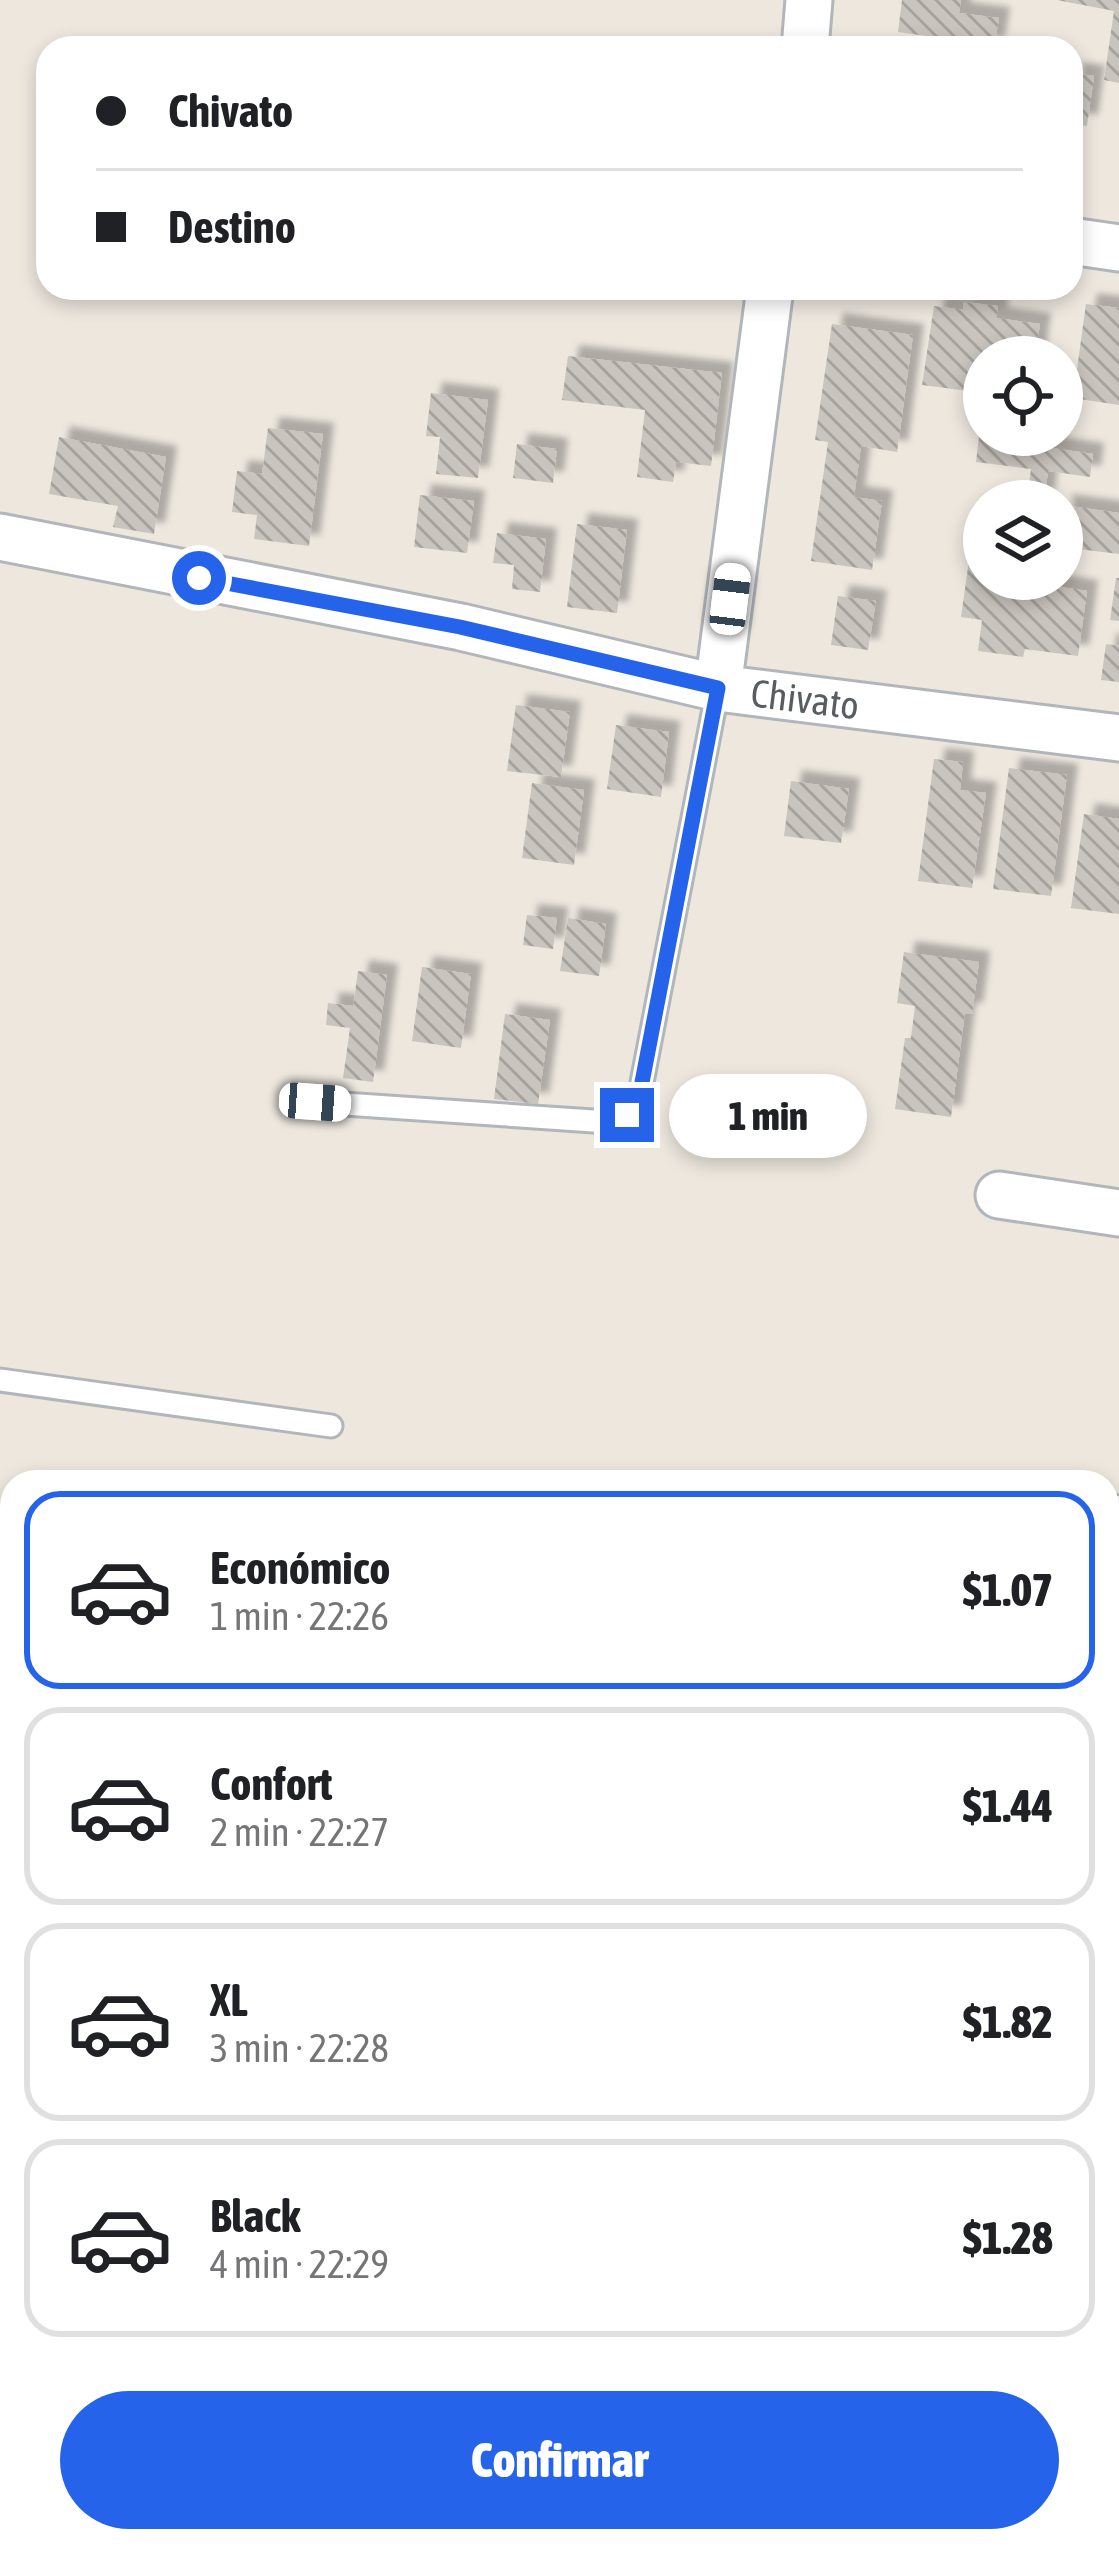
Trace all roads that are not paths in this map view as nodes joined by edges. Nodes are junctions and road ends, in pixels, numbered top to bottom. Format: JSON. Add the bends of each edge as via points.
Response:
{"nodes":[{"id":1,"x":809,"y":0,"type":"edge"},
{"id":2,"x":806,"y":36,"type":"edge"},
{"id":3,"x":1083,"y":243,"type":"edge"},
{"id":4,"x":1119,"y":248,"type":"edge"},
{"id":5,"x":768,"y":300,"type":"edge"},
{"id":6,"x":0,"y":537,"type":"edge"},
{"id":7,"x":718,"y":688,"type":"junction"},
{"id":8,"x":1119,"y":738,"type":"edge"},
{"id":9,"x":315,"y":1102,"type":"dead end"},
{"id":10,"x":999,"y":1195,"type":"dead end"},
{"id":11,"x":1119,"y":1213,"type":"edge"},
{"id":12,"x":0,"y":1380,"type":"edge"},
{"id":13,"x":331,"y":1426,"type":"dead end"}],
"edges":[{"from":1,"to":2,"type":"street"},
{"from":3,"to":4,"type":"street"},
{"from":5,"to":7,"type":"street"},
{"from":6,"to":7,"type":"street","name":"Chivato","via":[[460,627]]},
{"from":7,"to":8,"type":"street","name":"Chivato"},
{"from":7,"to":9,"type":"lane","via":[[639,1098],[627,1115],[608,1122]]},
{"from":10,"to":11,"type":"street"},
{"from":12,"to":13,"type":"lane"}]}
